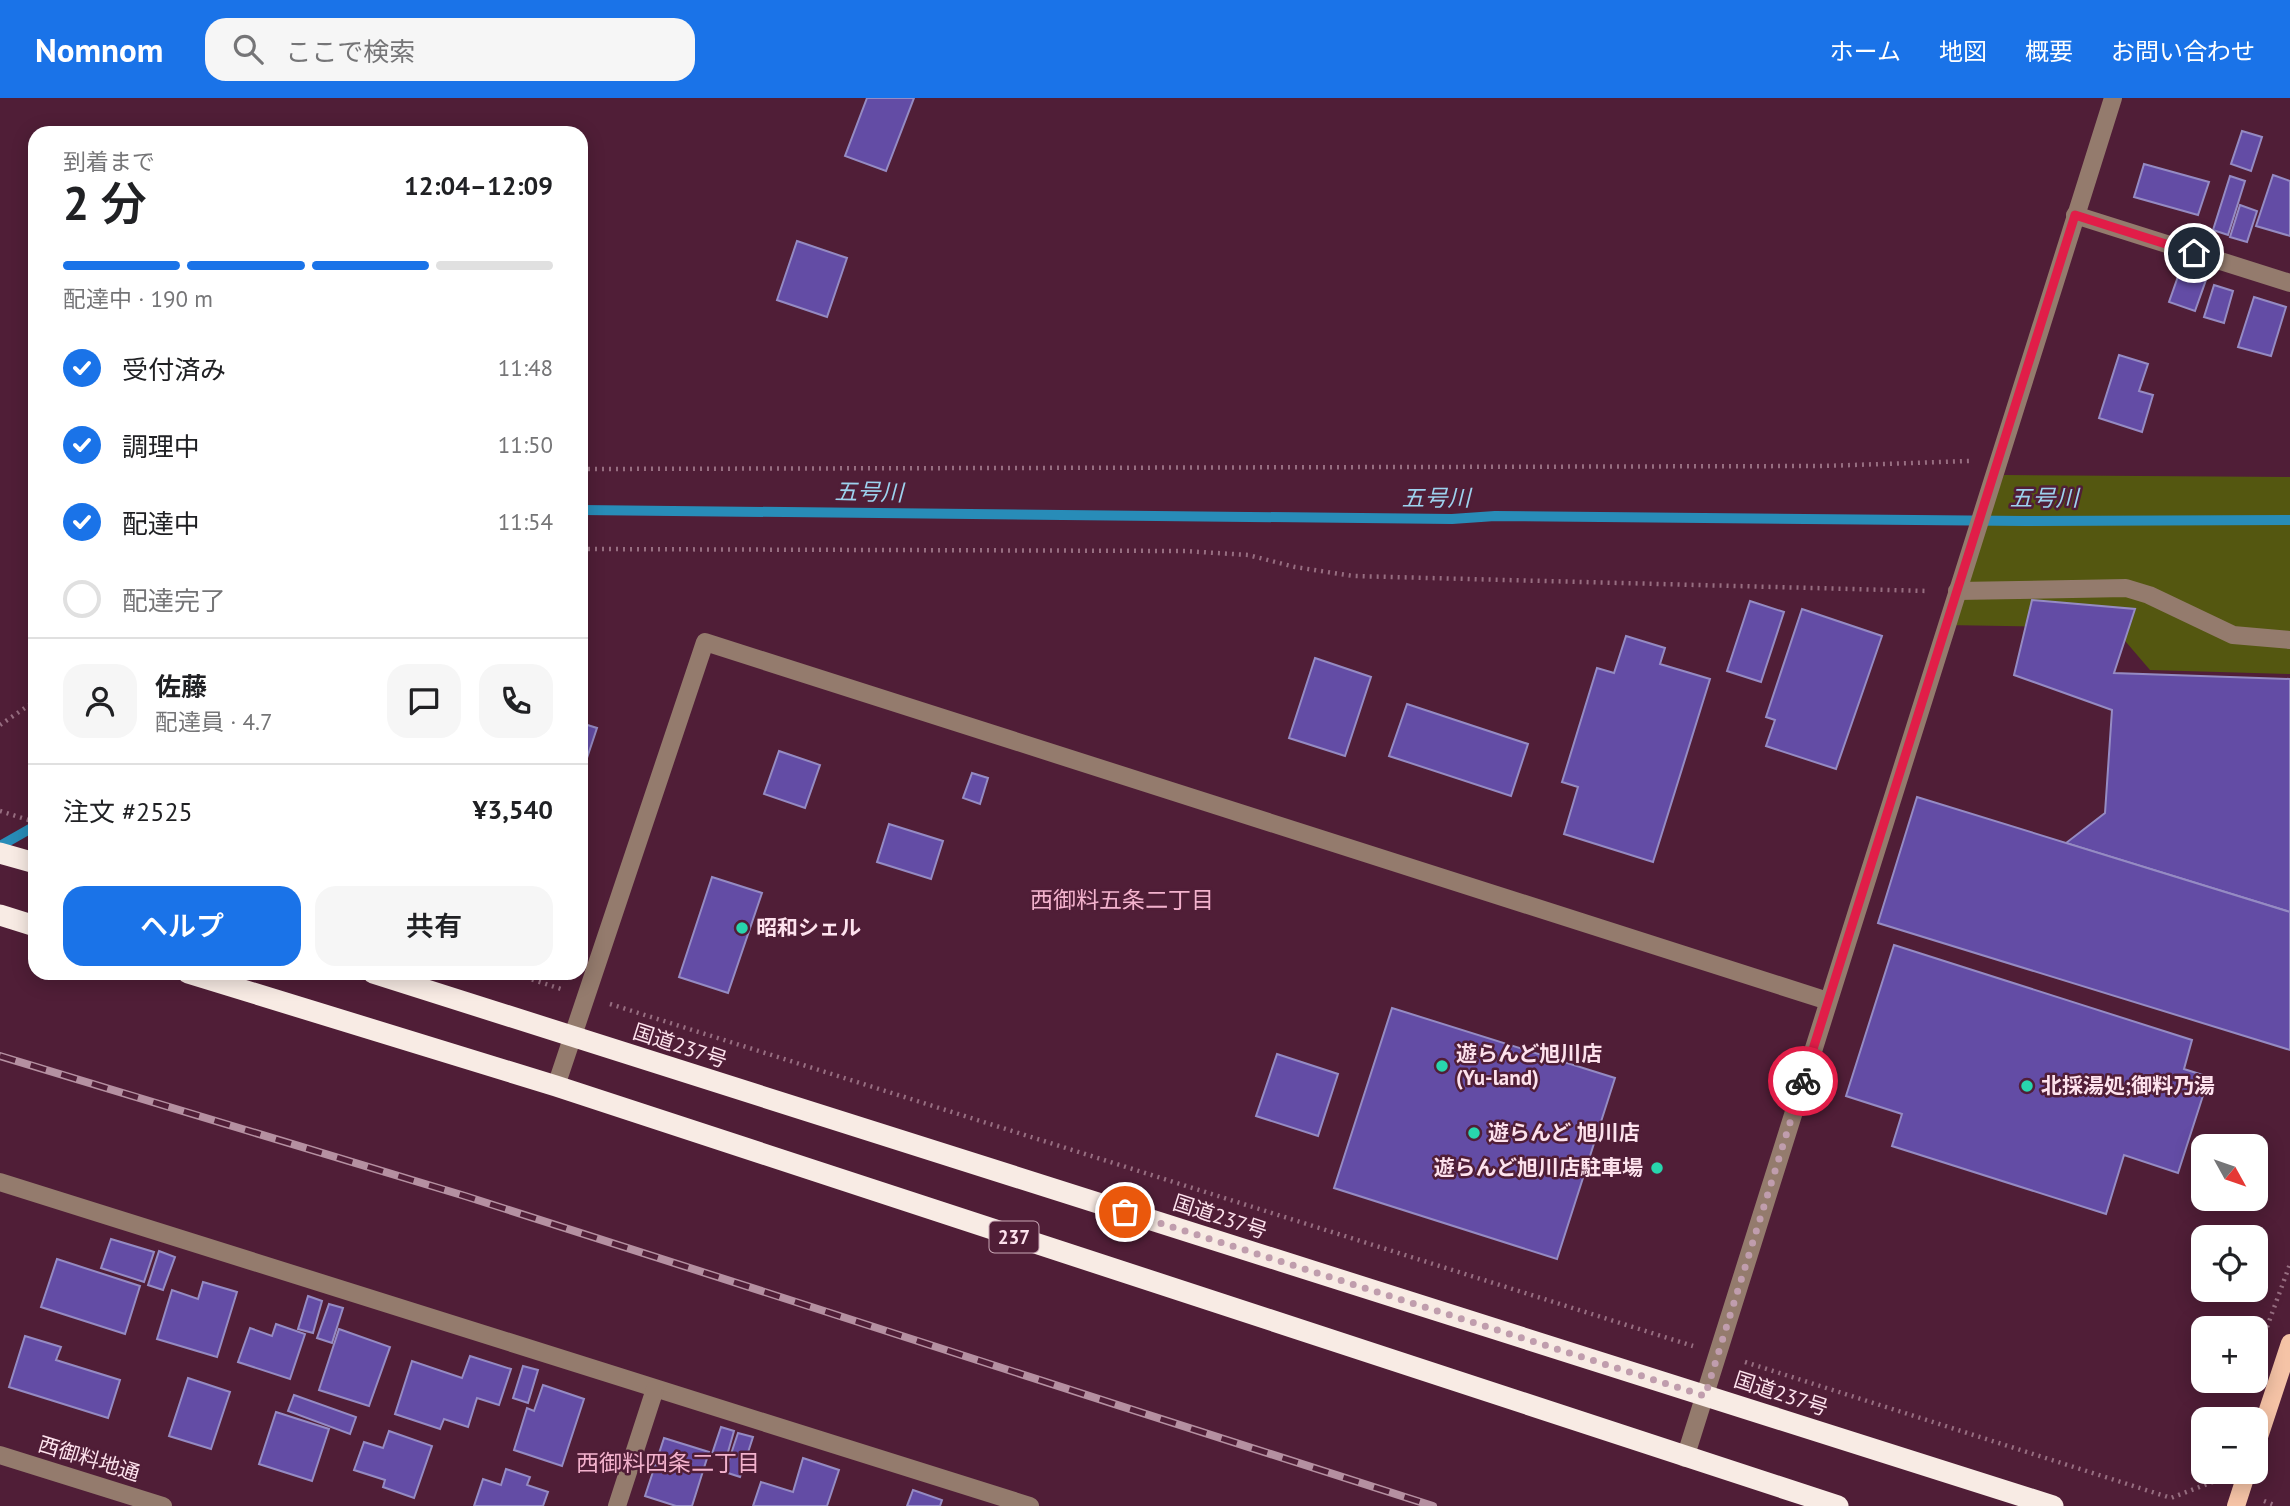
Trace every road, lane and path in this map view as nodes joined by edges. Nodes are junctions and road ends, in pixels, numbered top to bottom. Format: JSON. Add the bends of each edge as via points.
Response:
{"nodes":[{"id":1,"x":2113,"y":98,"type":"edge"},
{"id":2,"x":2075,"y":215,"type":"junction"},
{"id":3,"x":2290,"y":283,"type":"edge"},
{"id":4,"x":1998,"y":460,"type":"junction"},
{"id":5,"x":588,"y":469,"type":"edge"},
{"id":6,"x":588,"y":550,"type":"edge"},
{"id":7,"x":1957,"y":591,"type":"junction"},
{"id":8,"x":2290,"y":640,"type":"edge"},
{"id":9,"x":28,"y":706,"type":"edge"},
{"id":10,"x":0,"y":726,"type":"edge"},
{"id":11,"x":0,"y":811,"type":"edge"},
{"id":12,"x":28,"y":820,"type":"edge"},
{"id":13,"x":0,"y":853,"type":"edge"},
{"id":14,"x":28,"y":861,"type":"edge"},
{"id":15,"x":0,"y":915,"type":"edge"},
{"id":16,"x":28,"y":924,"type":"edge"},
{"id":17,"x":211,"y":980,"type":"edge"},
{"id":18,"x":395,"y":980,"type":"edge"},
{"id":19,"x":534,"y":980,"type":"edge"},
{"id":20,"x":584,"y":996,"type":"junction"},
{"id":21,"x":1828,"y":1001,"type":"junction"},
{"id":22,"x":571,"y":1037,"type":"junction"},
{"id":23,"x":556,"y":1086,"type":"junction"},
{"id":24,"x":0,"y":1182,"type":"edge"},
{"id":25,"x":2290,"y":1264,"type":"edge"},
{"id":26,"x":2268,"y":1326,"type":"edge"},
{"id":27,"x":2290,"y":1343,"type":"edge"},
{"id":28,"x":1718,"y":1354,"type":"junction"},
{"id":29,"x":655,"y":1389,"type":"junction"},
{"id":30,"x":1705,"y":1396,"type":"junction"},
{"id":31,"x":2268,"y":1410,"type":"edge"},
{"id":32,"x":0,"y":1455,"type":"edge"},
{"id":33,"x":1685,"y":1458,"type":"junction"},
{"id":34,"x":2214,"y":1484,"type":"edge"},
{"id":35,"x":2243,"y":1484,"type":"edge"},
{"id":36,"x":163,"y":1506,"type":"edge"},
{"id":37,"x":617,"y":1506,"type":"edge"},
{"id":38,"x":1030,"y":1506,"type":"edge"},
{"id":39,"x":1838,"y":1506,"type":"edge"},
{"id":40,"x":2053,"y":1506,"type":"edge"},
{"id":41,"x":2236,"y":1506,"type":"edge"}],
"edges":[{"from":1,"to":2,"type":"street"},
{"from":2,"to":3,"type":"street"},
{"from":2,"to":4,"type":"street"},
{"from":4,"to":5,"type":"path","via":[[1809,466]]},
{"from":4,"to":7,"type":"street"},
{"from":6,"to":7,"type":"path","via":[[1185,551],[1248,555],[1353,576]]},
{"from":7,"to":8,"type":"street","via":[[2126,588],[2233,635]]},
{"from":7,"to":21,"type":"street"},
{"from":9,"to":10,"type":"path"},
{"from":11,"to":12,"type":"path"},
{"from":13,"to":14,"type":"highway"},
{"from":15,"to":16,"type":"highway"},
{"from":17,"to":23,"type":"highway","number":"237"},
{"from":18,"to":22,"type":"highway","name":"国道237号"},
{"from":19,"to":20,"type":"path"},
{"from":20,"to":21,"type":"street","via":[[705,642]]},
{"from":20,"to":22,"type":"street"},
{"from":20,"to":28,"type":"path"},
{"from":21,"to":28,"type":"street"},
{"from":22,"to":23,"type":"street"},
{"from":22,"to":30,"type":"highway","name":"国道237号"},
{"from":23,"to":33,"type":"highway","number":"237"},
{"from":24,"to":29,"type":"street"},
{"from":25,"to":26,"type":"path"},
{"from":27,"to":31,"type":"main road"},
{"from":28,"to":30,"type":"street"},
{"from":28,"to":34,"type":"path","via":[[2171,1498]]},
{"from":29,"to":37,"type":"street"},
{"from":29,"to":38,"type":"street"},
{"from":30,"to":33,"type":"street"},
{"from":30,"to":40,"type":"highway","name":"国道237号"},
{"from":32,"to":36,"type":"street","name":"西御料地通"},
{"from":33,"to":39,"type":"highway","number":"237"},
{"from":35,"to":41,"type":"main road"}]}
